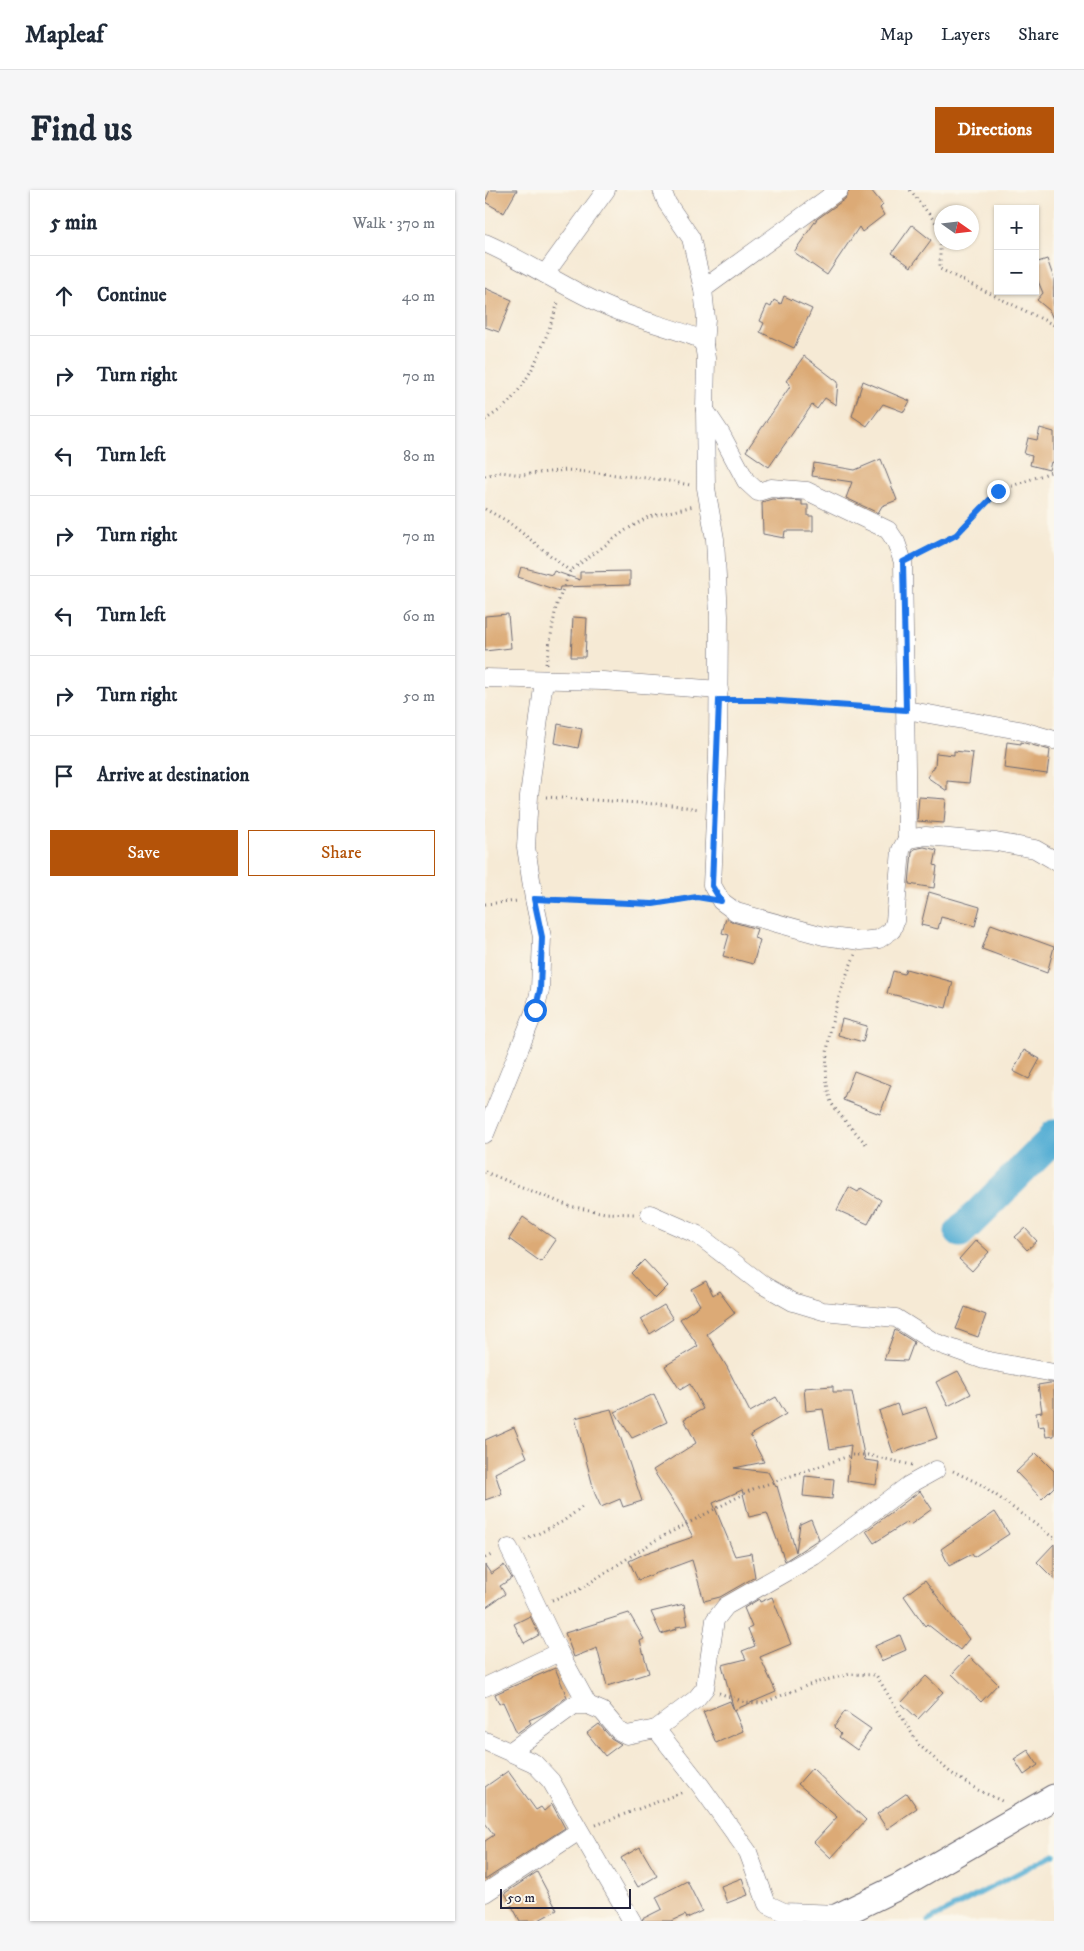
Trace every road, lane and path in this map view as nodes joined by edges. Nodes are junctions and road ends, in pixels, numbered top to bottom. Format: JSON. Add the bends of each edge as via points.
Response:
{"nodes":[{"id":1,"x":606,"y":190,"type":"edge"},
{"id":2,"x":663,"y":190,"type":"edge"},
{"id":3,"x":839,"y":190,"type":"edge"},
{"id":4,"x":910,"y":190,"type":"edge"},
{"id":5,"x":485,"y":243,"type":"edge"},
{"id":6,"x":545,"y":274,"type":"junction"},
{"id":7,"x":564,"y":286,"type":"junction"},
{"id":8,"x":703,"y":289,"type":"junction"},
{"id":9,"x":1054,"y":325,"type":"edge"},
{"id":10,"x":704,"y":345,"type":"junction"},
{"id":11,"x":705,"y":410,"type":"junction"},
{"id":12,"x":485,"y":420,"type":"edge"},
{"id":13,"x":1054,"y":471,"type":"edge"},
{"id":14,"x":485,"y":476,"type":"edge"},
{"id":15,"x":708,"y":496,"type":"junction"},
{"id":16,"x":485,"y":510,"type":"edge"},
{"id":17,"x":903,"y":562,"type":"junction"},
{"id":18,"x":570,"y":572,"type":"junction"},
{"id":19,"x":485,"y":678,"type":"edge"},
{"id":20,"x":543,"y":680,"type":"junction"},
{"id":21,"x":719,"y":695,"type":"junction"},
{"id":22,"x":906,"y":710,"type":"junction"},
{"id":23,"x":1054,"y":740,"type":"edge"},
{"id":24,"x":529,"y":796,"type":"junction"},
{"id":25,"x":715,"y":811,"type":"junction"},
{"id":26,"x":907,"y":839,"type":"junction"},
{"id":27,"x":1054,"y":860,"type":"edge"},
{"id":28,"x":534,"y":899,"type":"junction"},
{"id":29,"x":721,"y":901,"type":"junction"},
{"id":30,"x":485,"y":904,"type":"edge"},
{"id":31,"x":861,"y":941,"type":"junction"},
{"id":32,"x":485,"y":1134,"type":"edge"},
{"id":33,"x":868,"y":1146,"type":"dead end"},
{"id":34,"x":485,"y":1172,"type":"edge"},
{"id":35,"x":650,"y":1214,"type":"joint"},
{"id":36,"x":1054,"y":1373,"type":"edge"},
{"id":37,"x":936,"y":1470,"type":"junction"},
{"id":38,"x":583,"y":1507,"type":"dead end"},
{"id":39,"x":1054,"y":1538,"type":"edge"},
{"id":40,"x":509,"y":1548,"type":"junction"},
{"id":41,"x":485,"y":1558,"type":"edge"},
{"id":42,"x":536,"y":1602,"type":"junction"},
{"id":43,"x":559,"y":1652,"type":"junction"},
{"id":44,"x":485,"y":1687,"type":"edge"},
{"id":45,"x":705,"y":1688,"type":"junction"},
{"id":46,"x":588,"y":1705,"type":"junction"},
{"id":47,"x":656,"y":1729,"type":"junction"},
{"id":48,"x":485,"y":1741,"type":"edge"},
{"id":49,"x":511,"y":1752,"type":"junction"},
{"id":50,"x":700,"y":1785,"type":"junction"},
{"id":51,"x":1054,"y":1797,"type":"edge"},
{"id":52,"x":1027,"y":1812,"type":"junction"},
{"id":53,"x":579,"y":1830,"type":"junction"},
{"id":54,"x":485,"y":1893,"type":"edge"},
{"id":55,"x":833,"y":1918,"type":"edge"},
{"id":56,"x":633,"y":1921,"type":"edge"}],
"edges":[{"from":1,"to":6,"type":"street"},
{"from":2,"to":8,"type":"street","via":[[667,203],[691,238]]},
{"from":3,"to":8,"type":"street"},
{"from":4,"to":9,"type":"path","via":[[940,228],[941,269]]},
{"from":5,"to":6,"type":"street"},
{"from":6,"to":7,"type":"street"},
{"from":7,"to":10,"type":"street","via":[[611,308],[698,338]]},
{"from":7,"to":12,"type":"path","via":[[527,379],[506,405]]},
{"from":8,"to":10,"type":"street"},
{"from":10,"to":11,"type":"street"},
{"from":11,"to":15,"type":"street"},
{"from":11,"to":17,"type":"street","via":[[746,481],[758,492],[771,488],[807,491],[869,519],[888,530]]},
{"from":13,"to":17,"type":"path","via":[[998,491],[956,535]]},
{"from":14,"to":15,"type":"path","via":[[501,472],[522,475],[567,470],[657,479]]},
{"from":15,"to":18,"type":"path","via":[[648,517]]},
{"from":15,"to":21,"type":"street","via":[[715,538]]},
{"from":16,"to":18,"type":"path","via":[[507,521]]},
{"from":17,"to":22,"type":"street"},
{"from":18,"to":20,"type":"path","via":[[556,608]]},
{"from":19,"to":20,"type":"street"},
{"from":20,"to":21,"type":"street","via":[[603,681]]},
{"from":20,"to":24,"type":"street"},
{"from":21,"to":22,"type":"path"},
{"from":21,"to":25,"type":"street"},
{"from":22,"to":23,"type":"street","via":[[1019,730]]},
{"from":22,"to":26,"type":"street"},
{"from":24,"to":25,"type":"path"},
{"from":24,"to":28,"type":"street","via":[[526,847]]},
{"from":25,"to":29,"type":"street","via":[[712,886]]},
{"from":26,"to":27,"type":"street","via":[[926,836],[997,842],[1035,848]]},
{"from":26,"to":31,"type":"street","via":[[901,850],[892,930],[879,939]]},
{"from":28,"to":29,"type":"path","via":[[653,904],[697,897]]},
{"from":28,"to":30,"type":"path"},
{"from":28,"to":32,"type":"street","via":[[542,937],[540,990]]},
{"from":29,"to":31,"type":"street","via":[[737,912],[823,936]]},
{"from":31,"to":33,"type":"path","via":[[848,971],[829,1035],[826,1069],[831,1103]]},
{"from":34,"to":35,"type":"path","via":[[569,1206],[605,1213]]},
{"from":35,"to":36,"type":"street","via":[[698,1235],[763,1286],[793,1302],[823,1311],[896,1318],[935,1342],[985,1360]]},
{"from":37,"to":39,"type":"path","via":[[951,1471],[982,1485]]},
{"from":37,"to":42,"type":"path","via":[[869,1455],[833,1460],[753,1489],[656,1540],[577,1591]]},
{"from":37,"to":45,"type":"street","via":[[909,1484],[814,1556],[726,1606],[715,1620]]},
{"from":38,"to":40,"type":"path","via":[[562,1522]]},
{"from":40,"to":41,"type":"path"},
{"from":40,"to":42,"type":"street"},
{"from":42,"to":43,"type":"street"},
{"from":43,"to":44,"type":"street"},
{"from":43,"to":46,"type":"street"},
{"from":45,"to":47,"type":"street","via":[[696,1699]]},
{"from":45,"to":52,"type":"path","via":[[745,1702],[762,1703],[814,1683],[851,1674],[875,1675],[919,1745],[951,1773]]},
{"from":46,"to":47,"type":"street","via":[[601,1711],[627,1735]]},
{"from":46,"to":49,"type":"street","via":[[574,1705]]},
{"from":47,"to":50,"type":"street"},
{"from":48,"to":49,"type":"street"},
{"from":49,"to":53,"type":"street","via":[[534,1763],[551,1781]]},
{"from":50,"to":53,"type":"path"},
{"from":50,"to":55,"type":"street","via":[[748,1852],[767,1904],[783,1912]]},
{"from":51,"to":52,"type":"main road"},
{"from":52,"to":55,"type":"main road","via":[[898,1886]]},
{"from":53,"to":54,"type":"street"},
{"from":53,"to":56,"type":"street"}]}
